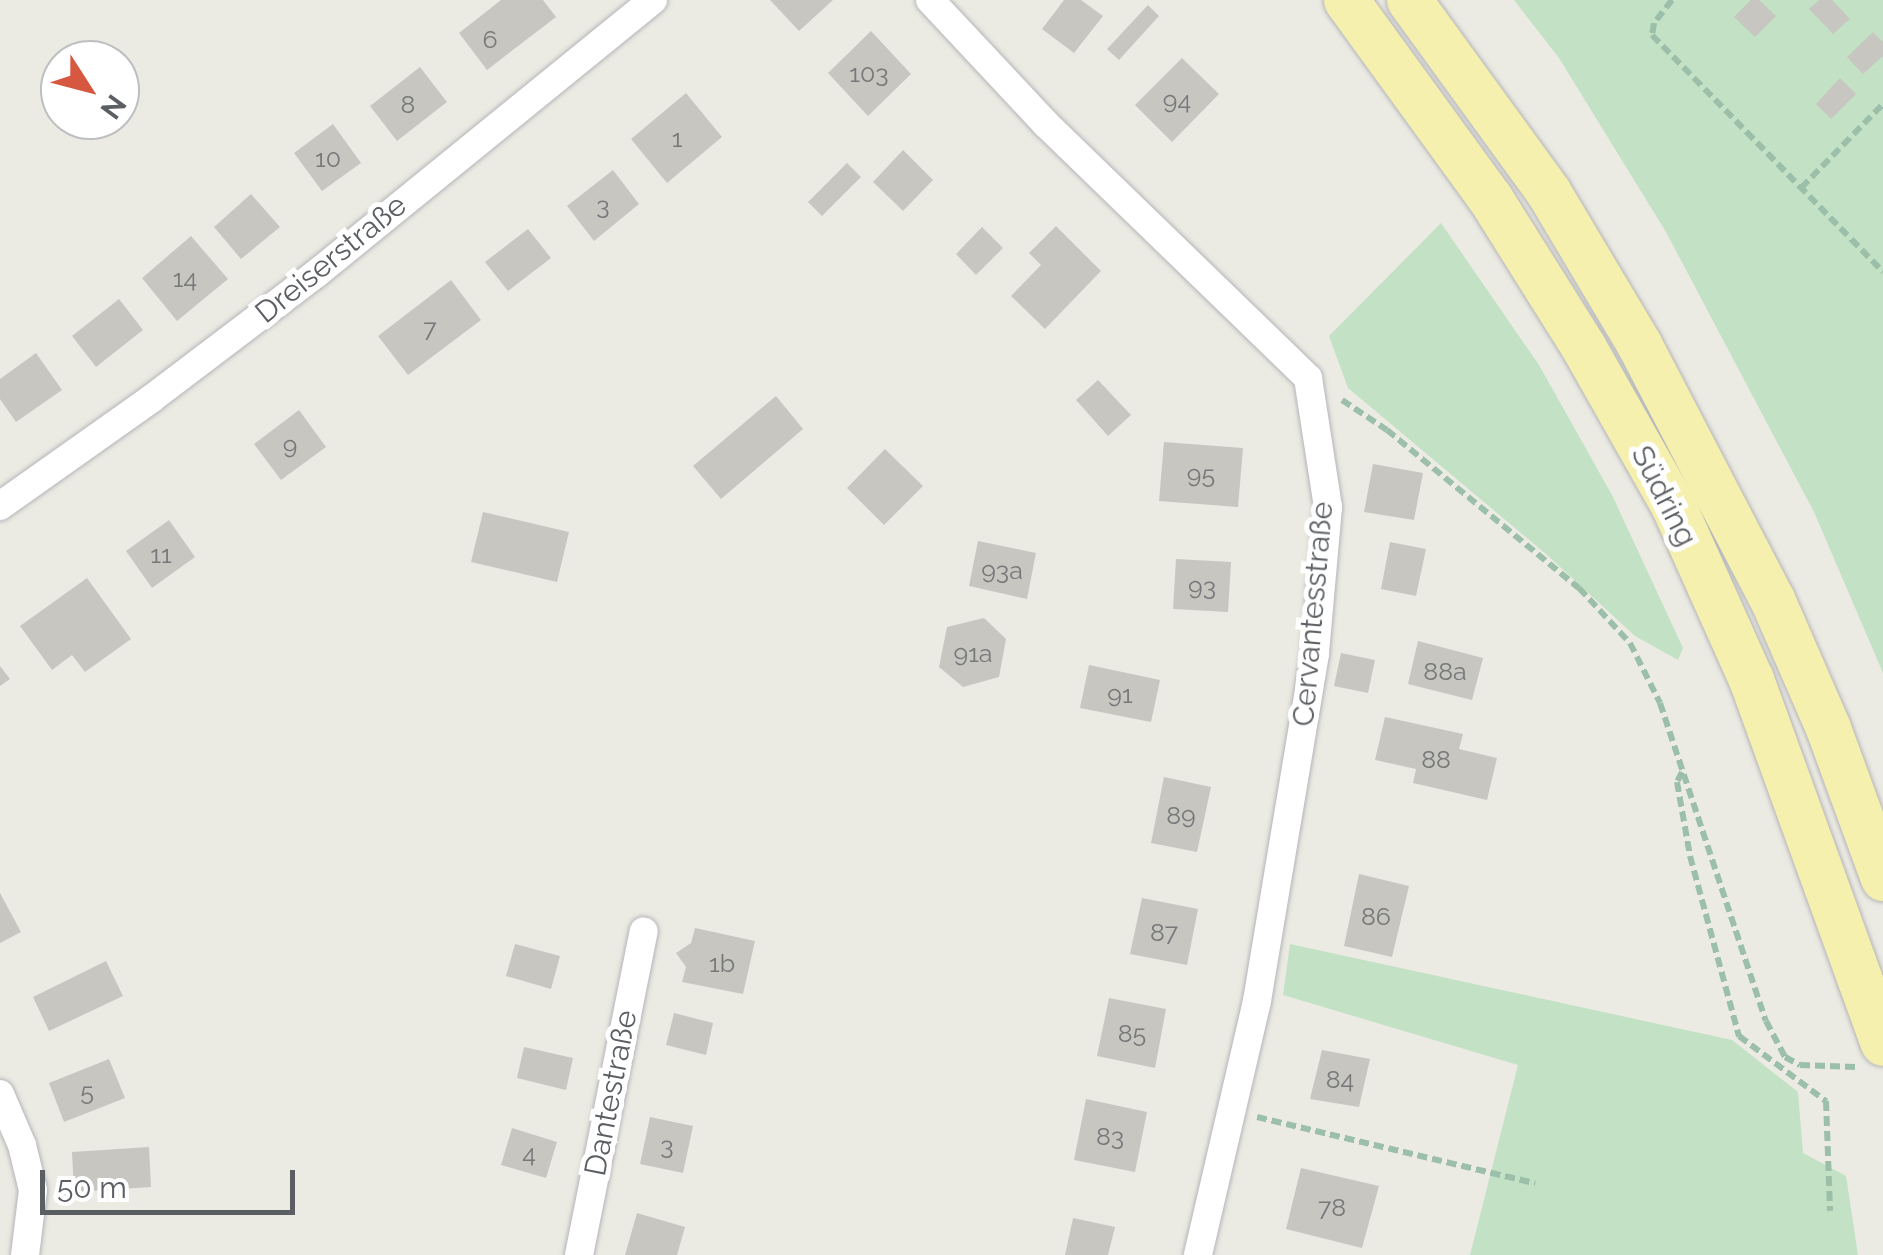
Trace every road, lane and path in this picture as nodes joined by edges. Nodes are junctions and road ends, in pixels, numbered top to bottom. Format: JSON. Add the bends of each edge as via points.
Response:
{"nodes":[{"id":1,"x":653,"y":0,"type":"edge"},
{"id":2,"x":930,"y":0,"type":"edge"},
{"id":3,"x":1346,"y":0,"type":"edge"},
{"id":4,"x":1409,"y":0,"type":"edge"},
{"id":5,"x":1672,"y":0,"type":"edge"},
{"id":6,"x":1883,"y":104,"type":"edge"},
{"id":7,"x":1801,"y":188,"type":"junction"},
{"id":8,"x":1883,"y":272,"type":"edge"},
{"id":9,"x":1308,"y":378,"type":"junction"},
{"id":10,"x":0,"y":506,"type":"edge"},
{"id":11,"x":1683,"y":771,"type":"junction"},
{"id":12,"x":1883,"y":878,"type":"edge"},
{"id":13,"x":644,"y":931,"type":"dead end"},
{"id":14,"x":1883,"y":1043,"type":"edge"},
{"id":15,"x":1835,"y":1067,"type":"dead end"},
{"id":16,"x":0,"y":1094,"type":"edge"},
{"id":17,"x":1232,"y":1111,"type":"junction"},
{"id":18,"x":1535,"y":1183,"type":"dead end"},
{"id":19,"x":1830,"y":1212,"type":"dead end"},
{"id":20,"x":25,"y":1255,"type":"edge"},
{"id":21,"x":579,"y":1255,"type":"edge"},
{"id":22,"x":1198,"y":1255,"type":"edge"}],
"edges":[{"from":1,"to":10,"type":"street","name":"Dreiserstraße","via":[[316,273]]},
{"from":2,"to":9,"type":"street","via":[[1046,124]]},
{"from":3,"to":14,"type":"main road","name":"Südring","via":[[1490,198],[1672,505],[1751,680]]},
{"from":4,"to":12,"type":"main road","name":"Südring","via":[[1549,193],[1639,344],[1772,598]]},
{"from":5,"to":7,"type":"path","via":[[1652,35]]},
{"from":6,"to":7,"type":"path"},
{"from":7,"to":8,"type":"path"},
{"from":9,"to":11,"type":"path","via":[[1387,430],[1579,588],[1630,643]]},
{"from":9,"to":17,"type":"street","name":"Cervantesstraße","via":[[1328,507],[1315,654]]},
{"from":11,"to":15,"type":"path","via":[[1766,1021],[1785,1057]]},
{"from":11,"to":19,"type":"path","via":[[1677,782],[1690,856],[1739,1036],[1826,1101]]},
{"from":13,"to":21,"type":"street","name":"Dantestraße"},
{"from":16,"to":20,"type":"street","via":[[33,1190]]},
{"from":17,"to":18,"type":"path"},
{"from":17,"to":22,"type":"street","name":"Cervantesstraße"}]}
